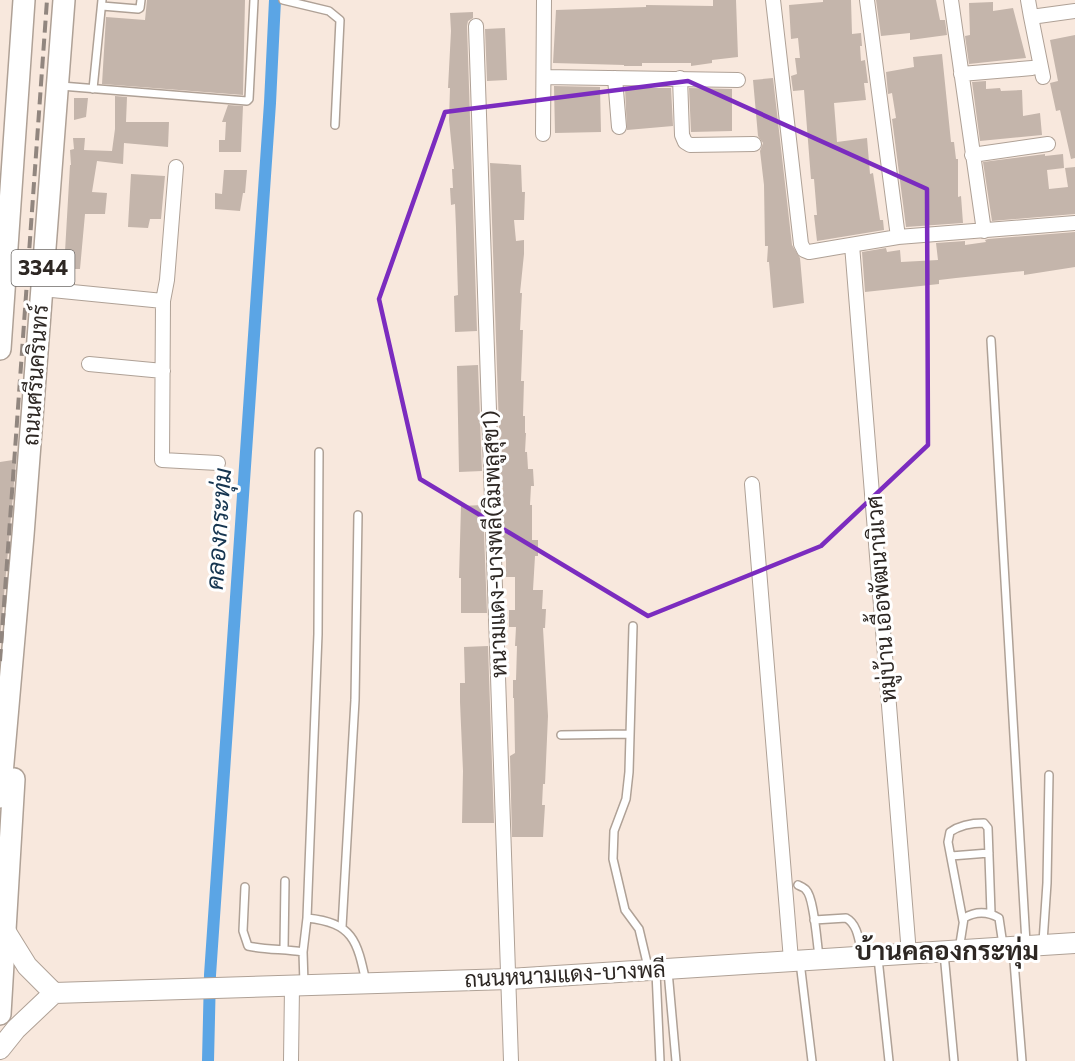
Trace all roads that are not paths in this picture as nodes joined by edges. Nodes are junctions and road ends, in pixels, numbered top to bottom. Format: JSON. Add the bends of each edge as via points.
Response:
{"nodes":[{"id":1,"x":24,"y":0,"type":"edge"},
{"id":2,"x":63,"y":0,"type":"edge"},
{"id":3,"x":141,"y":0,"type":"edge"},
{"id":4,"x":254,"y":0,"type":"edge"},
{"id":5,"x":283,"y":0,"type":"edge"},
{"id":6,"x":544,"y":0,"type":"edge"},
{"id":7,"x":773,"y":0,"type":"edge"},
{"id":8,"x":867,"y":0,"type":"edge"},
{"id":9,"x":951,"y":0,"type":"edge"},
{"id":10,"x":1028,"y":0,"type":"edge"},
{"id":11,"x":102,"y":3,"type":"edge"},
{"id":12,"x":1075,"y":11,"type":"edge"},
{"id":13,"x":1031,"y":17,"type":"junction"},
{"id":14,"x":476,"y":26,"type":"dead end"},
{"id":15,"x":1032,"y":68,"type":"dead end"},
{"id":16,"x":961,"y":74,"type":"junction"},
{"id":17,"x":544,"y":77,"type":"junction"},
{"id":18,"x":1043,"y":77,"type":"dead end"},
{"id":19,"x":615,"y":78,"type":"junction"},
{"id":20,"x":681,"y":78,"type":"junction"},
{"id":21,"x":738,"y":80,"type":"dead end"},
{"id":22,"x":57,"y":86,"type":"junction"},
{"id":23,"x":93,"y":89,"type":"junction"},
{"id":24,"x":8,"y":118,"type":"edge"},
{"id":25,"x":335,"y":125,"type":"dead end"},
{"id":26,"x":619,"y":127,"type":"dead end"},
{"id":27,"x":543,"y":134,"type":"dead end"},
{"id":28,"x":754,"y":144,"type":"dead end"},
{"id":29,"x":1048,"y":144,"type":"dead end"},
{"id":30,"x":972,"y":155,"type":"junction"},
{"id":31,"x":176,"y":167,"type":"dead end"},
{"id":32,"x":1075,"y":223,"type":"edge"},
{"id":33,"x":984,"y":231,"type":"junction"},
{"id":34,"x":898,"y":237,"type":"junction"},
{"id":35,"x":852,"y":245,"type":"junction"},
{"id":36,"x":42,"y":289,"type":"junction"},
{"id":37,"x":163,"y":301,"type":"junction"},
{"id":38,"x":991,"y":340,"type":"dead end"},
{"id":39,"x":0,"y":349,"type":"edge"},
{"id":40,"x":89,"y":364,"type":"dead end"},
{"id":41,"x":163,"y":371,"type":"junction"},
{"id":42,"x":319,"y":452,"type":"dead end"},
{"id":43,"x":218,"y":463,"type":"dead end"},
{"id":44,"x":752,"y":484,"type":"dead end"},
{"id":45,"x":358,"y":515,"type":"dead end"},
{"id":46,"x":23,"y":535,"type":"junction"},
{"id":47,"x":633,"y":626,"type":"dead end"},
{"id":48,"x":630,"y":734,"type":"junction"},
{"id":49,"x":561,"y":735,"type":"dead end"},
{"id":50,"x":1049,"y":775,"type":"dead end"},
{"id":51,"x":1,"y":787,"type":"edge"},
{"id":52,"x":989,"y":853,"type":"junction"},
{"id":53,"x":951,"y":856,"type":"junction"},
{"id":54,"x":285,"y":881,"type":"dead end"},
{"id":55,"x":798,"y":885,"type":"dead end"},
{"id":56,"x":245,"y":887,"type":"dead end"},
{"id":57,"x":991,"y":913,"type":"junction"},
{"id":58,"x":307,"y":918,"type":"junction"},
{"id":59,"x":814,"y":920,"type":"junction"},
{"id":60,"x":963,"y":921,"type":"junction"},
{"id":61,"x":342,"y":927,"type":"junction"},
{"id":62,"x":4,"y":930,"type":"junction"},
{"id":63,"x":1075,"y":943,"type":"edge"},
{"id":64,"x":1021,"y":946,"type":"junction"},
{"id":65,"x":284,"y":948,"type":"junction"},
{"id":66,"x":951,"y":950,"type":"junction"},
{"id":67,"x":303,"y":952,"type":"junction"},
{"id":68,"x":909,"y":954,"type":"junction"},
{"id":69,"x":870,"y":956,"type":"junction"},
{"id":70,"x":803,"y":960,"type":"junction"},
{"id":71,"x":657,"y":969,"type":"junction"},
{"id":72,"x":509,"y":979,"type":"junction"},
{"id":73,"x":367,"y":984,"type":"junction"},
{"id":74,"x":298,"y":987,"type":"junction"},
{"id":75,"x":54,"y":993,"type":"junction"},
{"id":76,"x":0,"y":1014,"type":"edge"},
{"id":77,"x":4,"y":1043,"type":"edge"},
{"id":78,"x":6,"y":1061,"type":"edge"},
{"id":79,"x":291,"y":1061,"type":"edge"},
{"id":80,"x":511,"y":1061,"type":"edge"},
{"id":81,"x":660,"y":1061,"type":"edge"},
{"id":82,"x":676,"y":1061,"type":"edge"},
{"id":83,"x":812,"y":1061,"type":"edge"},
{"id":84,"x":890,"y":1061,"type":"edge"},
{"id":85,"x":954,"y":1061,"type":"edge"},
{"id":86,"x":1022,"y":1061,"type":"edge"}],
"edges":[{"from":1,"to":24,"type":"main road","name":"ถนนศรีนครินทร์","number":"3344"},
{"from":2,"to":22,"type":"main road","name":"ถนนศรีนครินทร์","number":"3344"},
{"from":3,"to":11,"type":"lane","via":[[138,9]]},
{"from":4,"to":23,"type":"lane","via":[[247,101]]},
{"from":5,"to":25,"type":"lane","via":[[330,11],[340,20]]},
{"from":6,"to":17,"type":"street"},
{"from":7,"to":35,"type":"street","via":[[801,244],[809,252]]},
{"from":8,"to":34,"type":"street"},
{"from":9,"to":16,"type":"street"},
{"from":10,"to":13,"type":"street"},
{"from":11,"to":23,"type":"lane","via":[[98,80]]},
{"from":12,"to":13,"type":"street"},
{"from":13,"to":18,"type":"street"},
{"from":14,"to":72,"type":"street","name":"หนามแดง-บางพลี(ฉิมพลูสุข1)"},
{"from":15,"to":16,"type":"street"},
{"from":16,"to":30,"type":"street"},
{"from":17,"to":19,"type":"street"},
{"from":17,"to":27,"type":"street"},
{"from":19,"to":20,"type":"street"},
{"from":19,"to":26,"type":"street"},
{"from":20,"to":21,"type":"street"},
{"from":20,"to":28,"type":"street","via":[[685,142]]},
{"from":22,"to":23,"type":"lane"},
{"from":22,"to":36,"type":"main road","name":"ถนนศรีนครินทร์","number":"3344"},
{"from":24,"to":39,"type":"main road","name":"ถนนศรีนครินทร์","number":"3344"},
{"from":29,"to":30,"type":"street"},
{"from":30,"to":33,"type":"street"},
{"from":31,"to":37,"type":"street"},
{"from":32,"to":33,"type":"street"},
{"from":33,"to":34,"type":"street"},
{"from":34,"to":35,"type":"street"},
{"from":35,"to":68,"type":"street","name":"หมู่บ้าน เอื้อพัฒนานิเวศ"},
{"from":36,"to":37,"type":"street"},
{"from":36,"to":46,"type":"main road","name":"ถนนศรีนครินทร์","number":"3344"},
{"from":37,"to":41,"type":"street"},
{"from":38,"to":64,"type":"lane"},
{"from":40,"to":41,"type":"street"},
{"from":41,"to":43,"type":"street","via":[[162,460]]},
{"from":42,"to":58,"type":"lane","via":[[318,634]]},
{"from":44,"to":70,"type":"street"},
{"from":45,"to":61,"type":"lane","via":[[355,700]]},
{"from":46,"to":51,"type":"main road","name":"ถนนศรีนครินทร์","number":"3344"},
{"from":46,"to":62,"type":"main road","name":"ถนนศรีนครินทร์","number":"3344","via":[[22,663]]},
{"from":47,"to":48,"type":"lane"},
{"from":48,"to":49,"type":"lane"},
{"from":48,"to":71,"type":"lane","via":[[626,799],[614,831],[613,859],[625,910],[639,929]]},
{"from":50,"to":64,"type":"lane","via":[[1047,883]]},
{"from":52,"to":53,"type":"lane"},
{"from":52,"to":53,"type":"lane","via":[[988,828],[984,823],[975,823],[950,832]]},
{"from":52,"to":57,"type":"lane"},
{"from":53,"to":60,"type":"lane"},
{"from":54,"to":65,"type":"lane"},
{"from":55,"to":59,"type":"lane","via":[[809,893]]},
{"from":56,"to":65,"type":"lane","via":[[243,931],[248,946]]},
{"from":57,"to":60,"type":"lane","via":[[970,914]]},
{"from":57,"to":64,"type":"lane"},
{"from":58,"to":61,"type":"lane"},
{"from":58,"to":67,"type":"lane"},
{"from":59,"to":69,"type":"lane","via":[[851,921]]},
{"from":59,"to":70,"type":"lane"},
{"from":60,"to":66,"type":"lane"},
{"from":61,"to":73,"type":"lane","via":[[360,953]]},
{"from":62,"to":75,"type":"main road","via":[[27,966]]},
{"from":62,"to":76,"type":"main road","name":"ถนนศรีนครินทร์","number":"3344"},
{"from":63,"to":64,"type":"main road","name":"ถนนหนามแดง-บางพลี"},
{"from":64,"to":66,"type":"main road","name":"ถนนหนามแดง-บางพลี"},
{"from":64,"to":86,"type":"lane"},
{"from":65,"to":67,"type":"lane"},
{"from":66,"to":68,"type":"main road","name":"ถนนหนามแดง-บางพลี"},
{"from":66,"to":85,"type":"lane"},
{"from":67,"to":74,"type":"lane"},
{"from":68,"to":69,"type":"main road","name":"ถนนหนามแดง-บางพลี"},
{"from":69,"to":70,"type":"main road","name":"ถนนหนามแดง-บางพลี"},
{"from":69,"to":84,"type":"lane"},
{"from":70,"to":71,"type":"main road","name":"ถนนหนามแดง-บางพลี"},
{"from":70,"to":83,"type":"lane"},
{"from":71,"to":72,"type":"main road","name":"ถนนหนามแดง-บางพลี"},
{"from":71,"to":81,"type":"lane"},
{"from":71,"to":82,"type":"lane"},
{"from":72,"to":73,"type":"main road","name":"ถนนหนามแดง-บางพลี"},
{"from":72,"to":80,"type":"street","name":"หนามแดง-บางพลี(ฉิมพลูสุข1)"},
{"from":73,"to":74,"type":"main road","name":"ถนนหนามแดง-บางพลี"},
{"from":74,"to":75,"type":"main road","name":"ถนนหนามแดง-บางพลี"},
{"from":74,"to":79,"type":"street"},
{"from":75,"to":77,"type":"main road"},
{"from":77,"to":78,"type":"street"}]}
